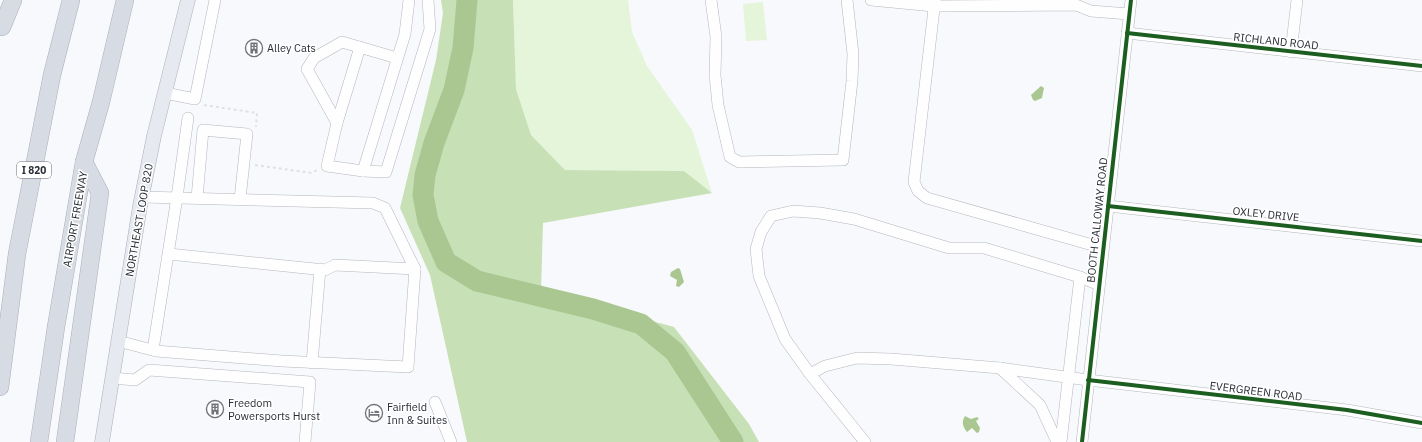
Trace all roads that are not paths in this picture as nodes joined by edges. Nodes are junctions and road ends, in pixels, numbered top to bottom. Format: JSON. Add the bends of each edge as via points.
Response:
{"nodes":[{"id":1,"x":9,"y":0,"type":"edge"},
{"id":2,"x":13,"y":0,"type":"edge"},
{"id":3,"x":71,"y":0,"type":"edge"},
{"id":4,"x":125,"y":0,"type":"edge"},
{"id":5,"x":188,"y":0,"type":"edge"},
{"id":6,"x":216,"y":0,"type":"edge"},
{"id":7,"x":409,"y":0,"type":"edge"},
{"id":8,"x":428,"y":0,"type":"edge"},
{"id":9,"x":710,"y":0,"type":"edge"},
{"id":10,"x":847,"y":0,"type":"edge"},
{"id":11,"x":871,"y":0,"type":"edge"},
{"id":12,"x":1131,"y":0,"type":"edge"},
{"id":13,"x":1297,"y":0,"type":"edge"},
{"id":14,"x":934,"y":3,"type":"edge"},
{"id":15,"x":1081,"y":3,"type":"edge"},
{"id":16,"x":1129,"y":14,"type":"junction"},
{"id":17,"x":1,"y":31,"type":"edge"},
{"id":18,"x":1127,"y":33,"type":"junction"},
{"id":19,"x":360,"y":47,"type":"junction"},
{"id":20,"x":1291,"y":52,"type":"junction"},
{"id":21,"x":398,"y":58,"type":"junction"},
{"id":22,"x":1422,"y":66,"type":"edge"},
{"id":23,"x":165,"y":93,"type":"junction"},
{"id":24,"x":188,"y":118,"type":"dead end"},
{"id":25,"x":337,"y":123,"type":"junction"},
{"id":26,"x":84,"y":162,"type":"junction"},
{"id":27,"x":363,"y":171,"type":"junction"},
{"id":28,"x":142,"y":197,"type":"junction"},
{"id":29,"x":177,"y":197,"type":"junction"},
{"id":30,"x":197,"y":198,"type":"junction"},
{"id":31,"x":240,"y":199,"type":"junction"},
{"id":32,"x":1108,"y":206,"type":"junction"},
{"id":33,"x":1422,"y":240,"type":"edge"},
{"id":34,"x":1103,"y":248,"type":"junction"},
{"id":35,"x":169,"y":254,"type":"junction"},
{"id":36,"x":320,"y":269,"type":"junction"},
{"id":37,"x":415,"y":269,"type":"junction"},
{"id":38,"x":1080,"y":277,"type":"junction"},
{"id":39,"x":1099,"y":285,"type":"junction"},
{"id":40,"x":118,"y":341,"type":"junction"},
{"id":41,"x":153,"y":350,"type":"junction"},
{"id":42,"x":312,"y":362,"type":"junction"},
{"id":43,"x":1000,"y":368,"type":"junction"},
{"id":44,"x":810,"y":374,"type":"junction"},
{"id":45,"x":1067,"y":377,"type":"junction"},
{"id":46,"x":112,"y":378,"type":"junction"},
{"id":47,"x":1088,"y":380,"type":"junction"},
{"id":48,"x":0,"y":387,"type":"edge"},
{"id":49,"x":435,"y":402,"type":"dead end"},
{"id":50,"x":1422,"y":423,"type":"edge"},
{"id":51,"x":40,"y":442,"type":"edge"},
{"id":52,"x":65,"y":442,"type":"edge"},
{"id":53,"x":102,"y":442,"type":"edge"},
{"id":54,"x":305,"y":442,"type":"edge"},
{"id":55,"x":451,"y":442,"type":"edge"},
{"id":56,"x":865,"y":442,"type":"edge"},
{"id":57,"x":1057,"y":442,"type":"edge"},
{"id":58,"x":1060,"y":442,"type":"edge"},
{"id":59,"x":1082,"y":442,"type":"edge"}],
"edges":[{"from":1,"to":17,"type":"main road"},
{"from":2,"to":17,"type":"highway"},
{"from":3,"to":48,"type":"highway","number":"I 820","via":[[52,75],[18,254]]},
{"from":4,"to":26,"type":"highway","name":"AIRPORT FREEWAY"},
{"from":5,"to":23,"type":"main road","name":"NORTHEAST LOOP 820"},
{"from":6,"to":23,"type":"street","via":[[195,99]]},
{"from":7,"to":21,"type":"street"},
{"from":8,"to":27,"type":"street","via":[[430,29],[386,172]]},
{"from":9,"to":10,"type":"street","via":[[716,38],[714,75],[718,105],[730,157],[739,162],[843,160],[853,54]]},
{"from":11,"to":14,"type":"street"},
{"from":12,"to":16,"type":"street","name":"BOOTH CALLOWAY ROAD"},
{"from":13,"to":20,"type":"street"},
{"from":14,"to":15,"type":"street"},
{"from":14,"to":34,"type":"street","via":[[914,182],[918,191],[927,198]]},
{"from":15,"to":16,"type":"street","via":[[1091,11]]},
{"from":16,"to":18,"type":"street","name":"BOOTH CALLOWAY ROAD"},
{"from":18,"to":20,"type":"street","name":"RICHLAND ROAD"},
{"from":18,"to":32,"type":"street","name":"BOOTH CALLOWAY ROAD"},
{"from":19,"to":21,"type":"street"},
{"from":19,"to":25,"type":"street"},
{"from":19,"to":25,"type":"street","via":[[342,42],[314,58],[307,69]]},
{"from":20,"to":22,"type":"street","name":"RICHLAND ROAD"},
{"from":21,"to":27,"type":"street"},
{"from":23,"to":28,"type":"main road","name":"NORTHEAST LOOP 820"},
{"from":24,"to":29,"type":"street"},
{"from":25,"to":27,"type":"street","via":[[328,166]]},
{"from":26,"to":51,"type":"highway","name":"AIRPORT FREEWAY","via":[[56,327]]},
{"from":26,"to":52,"type":"highway","via":[[100,193]]},
{"from":28,"to":29,"type":"street"},
{"from":28,"to":40,"type":"main road","name":"NORTHEAST LOOP 820"},
{"from":29,"to":30,"type":"street"},
{"from":29,"to":35,"type":"street"},
{"from":30,"to":31,"type":"street"},
{"from":30,"to":31,"type":"street","via":[[203,130],[247,134]]},
{"from":31,"to":37,"type":"street","via":[[373,202],[385,208]]},
{"from":32,"to":33,"type":"street","name":"OXLEY DRIVE"},
{"from":32,"to":34,"type":"street","name":"BOOTH CALLOWAY ROAD"},
{"from":34,"to":39,"type":"street","name":"BOOTH CALLOWAY ROAD"},
{"from":35,"to":36,"type":"street"},
{"from":35,"to":41,"type":"street"},
{"from":36,"to":37,"type":"street","via":[[325,270],[335,265]]},
{"from":36,"to":42,"type":"street"},
{"from":37,"to":42,"type":"street","via":[[408,368]]},
{"from":38,"to":39,"type":"street"},
{"from":38,"to":44,"type":"street","via":[[984,248],[949,248],[854,219],[820,212],[793,211],[771,216],[761,232],[756,249],[759,276],[785,340]]},
{"from":38,"to":45,"type":"street"},
{"from":39,"to":47,"type":"street","name":"BOOTH CALLOWAY ROAD"},
{"from":40,"to":41,"type":"street"},
{"from":40,"to":46,"type":"main road","name":"NORTHEAST LOOP 820"},
{"from":41,"to":42,"type":"street"},
{"from":43,"to":44,"type":"street","name":"EVERGREEN ROAD","via":[[857,358],[825,366]]},
{"from":43,"to":45,"type":"street","name":"EVERGREEN ROAD"},
{"from":43,"to":57,"type":"street","via":[[1040,405]]},
{"from":44,"to":56,"type":"street"},
{"from":45,"to":47,"type":"street","name":"EVERGREEN ROAD"},
{"from":45,"to":58,"type":"street"},
{"from":46,"to":53,"type":"main road","name":"NORTHEAST LOOP 820"},
{"from":46,"to":54,"type":"street","via":[[136,380],[149,370],[310,382]]},
{"from":47,"to":50,"type":"street","name":"EVERGREEN ROAD","via":[[1347,410]]},
{"from":47,"to":59,"type":"street","name":"BOOTH CALLOWAY ROAD"},
{"from":49,"to":55,"type":"street"}]}
